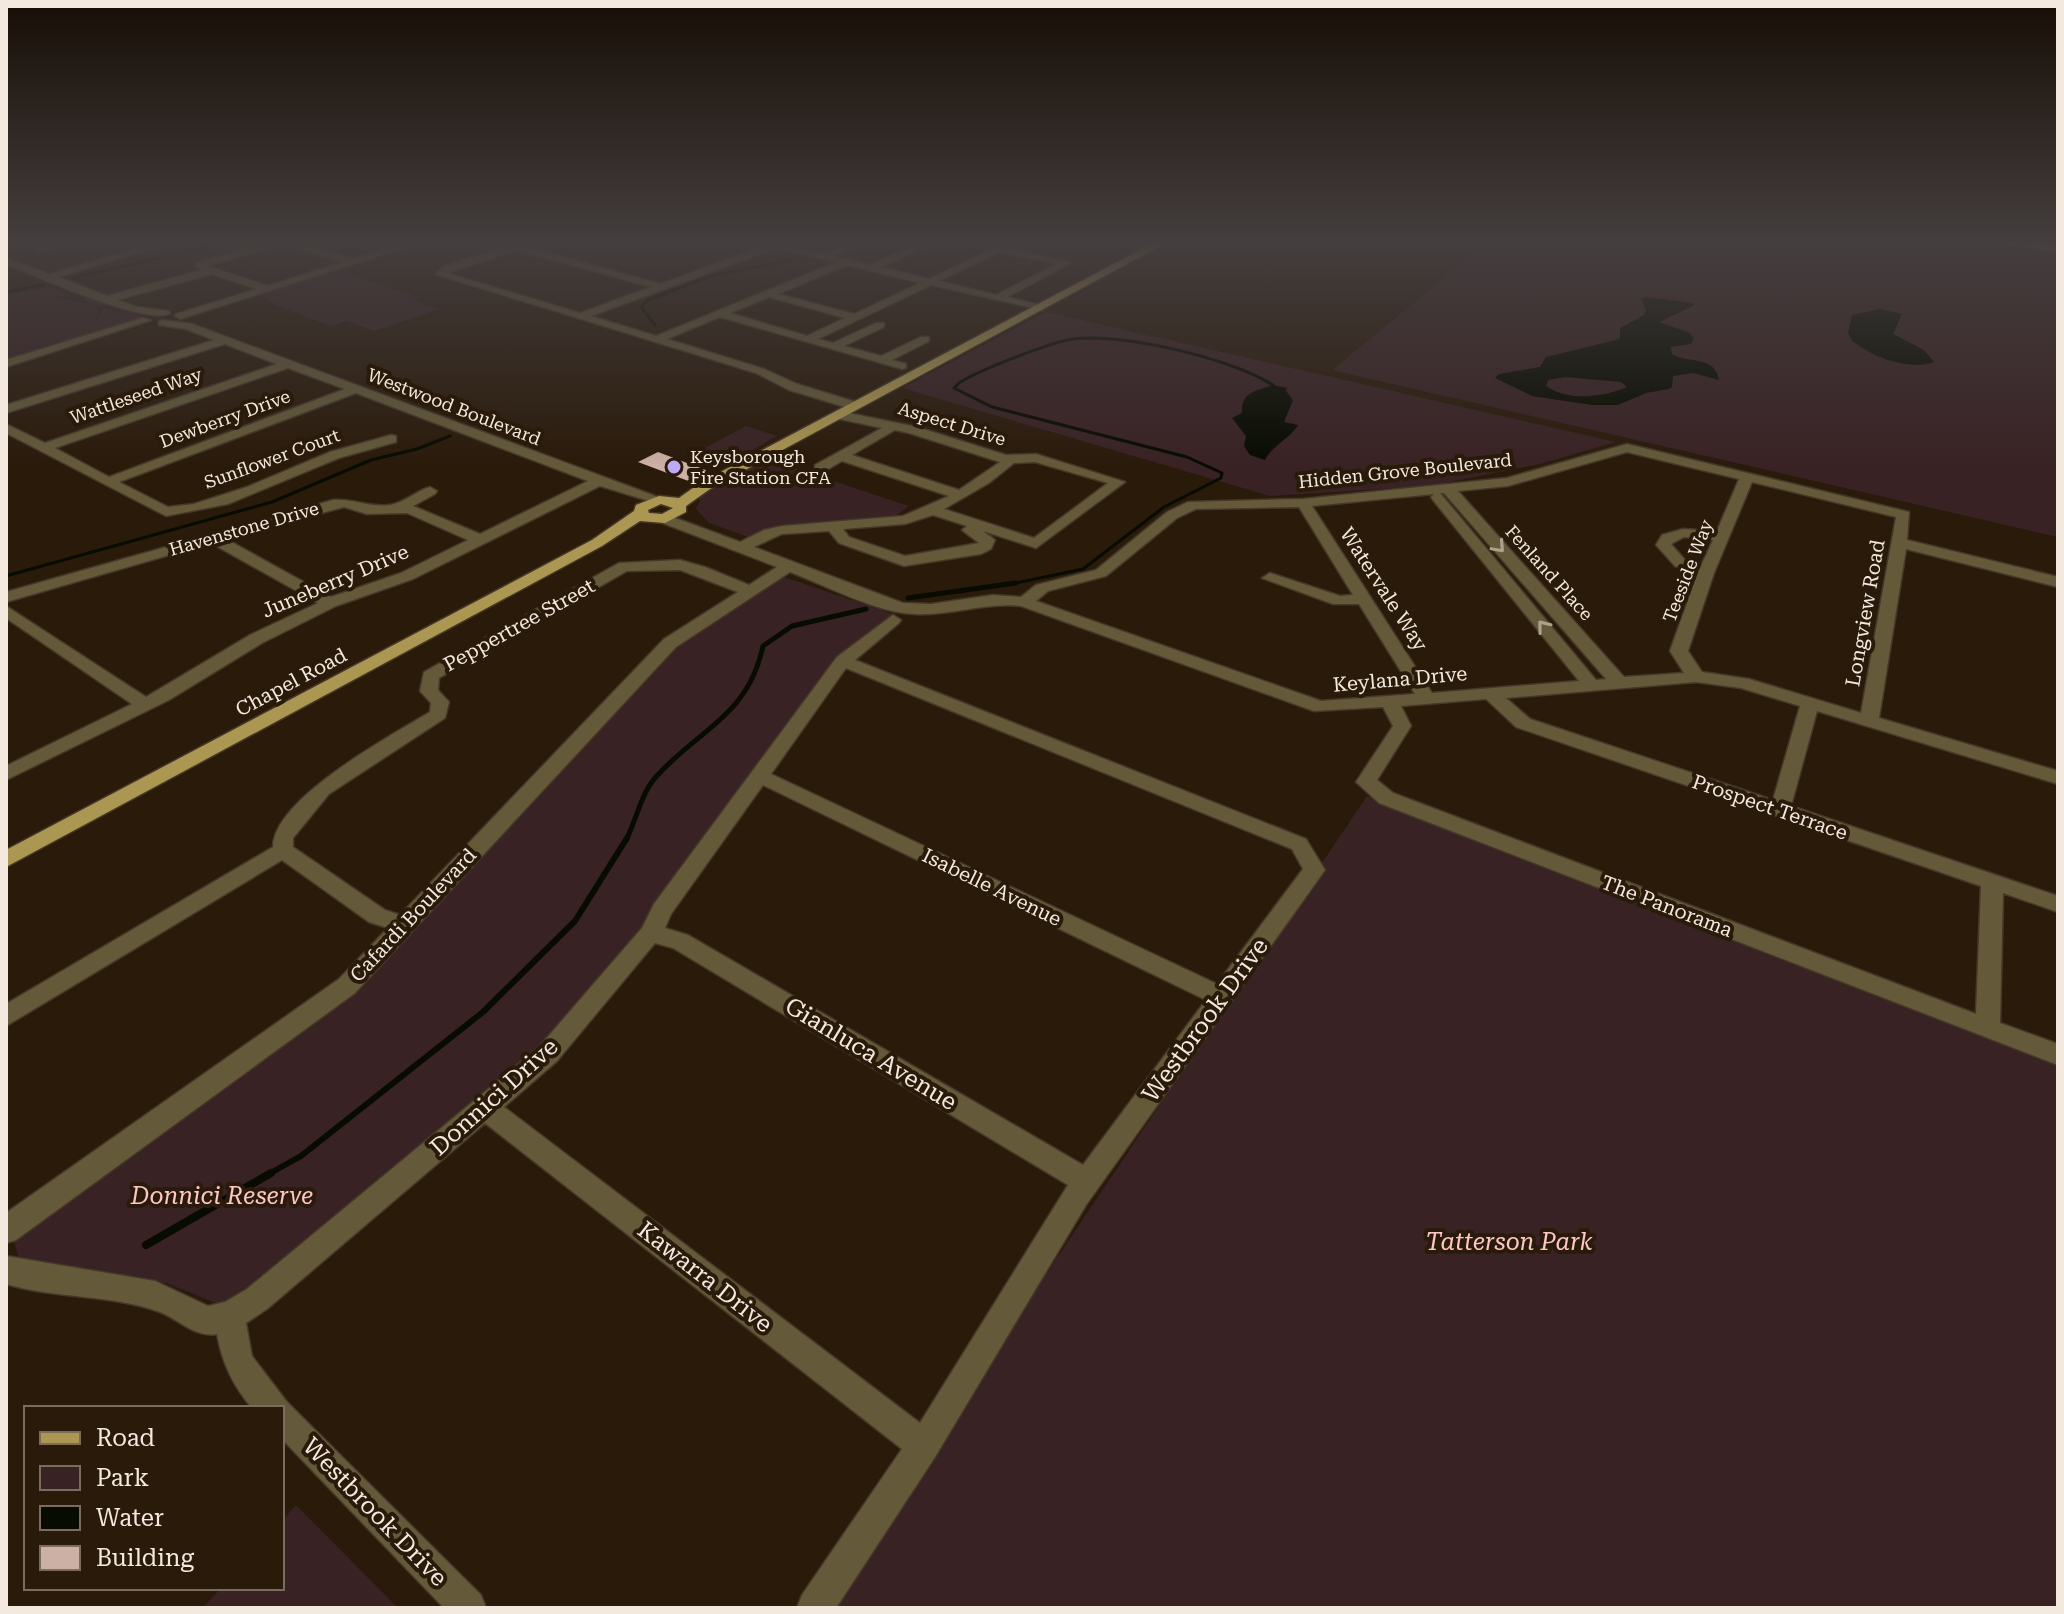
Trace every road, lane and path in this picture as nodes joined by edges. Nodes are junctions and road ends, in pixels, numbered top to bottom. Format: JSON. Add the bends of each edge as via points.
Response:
{"nodes":[{"id":1,"x":153,"y":315,"type":"edge"},
{"id":2,"x":153,"y":315,"type":"edge"},
{"id":3,"x":177,"y":315,"type":"edge"},
{"id":4,"x":575,"y":315,"type":"edge"},
{"id":5,"x":585,"y":315,"type":"edge"},
{"id":6,"x":717,"y":315,"type":"edge"},
{"id":7,"x":725,"y":315,"type":"edge"},
{"id":8,"x":849,"y":315,"type":"edge"},
{"id":9,"x":858,"y":315,"type":"edge"},
{"id":10,"x":1025,"y":315,"type":"edge"},
{"id":11,"x":580,"y":317,"type":"junction"},
{"id":12,"x":855,"y":317,"type":"junction"},
{"id":13,"x":166,"y":319,"type":"junction"},
{"id":14,"x":880,"y":325,"type":"dead end"},
{"id":15,"x":809,"y":339,"type":"junction"},
{"id":16,"x":925,"y":339,"type":"dead end"},
{"id":17,"x":225,"y":340,"type":"junction"},
{"id":18,"x":656,"y":340,"type":"junction"},
{"id":19,"x":835,"y":346,"type":"junction"},
{"id":20,"x":882,"y":360,"type":"junction"},
{"id":21,"x":6,"y":364,"type":"edge"},
{"id":22,"x":287,"y":364,"type":"junction"},
{"id":23,"x":902,"y":366,"type":"dead end"},
{"id":24,"x":356,"y":389,"type":"junction"},
{"id":25,"x":855,"y":406,"type":"junction"},
{"id":26,"x":6,"y":409,"type":"edge"},
{"id":27,"x":839,"y":415,"type":"junction"},
{"id":28,"x":894,"y":426,"type":"junction"},
{"id":29,"x":6,"y":428,"type":"edge"},
{"id":30,"x":391,"y":439,"type":"dead end"},
{"id":31,"x":43,"y":448,"type":"junction"},
{"id":32,"x":840,"y":456,"type":"junction"},
{"id":33,"x":1005,"y":459,"type":"junction"},
{"id":34,"x":820,"y":468,"type":"dead end"},
{"id":35,"x":1747,"y":477,"type":"junction"},
{"id":36,"x":600,"y":481,"type":"junction"},
{"id":37,"x":107,"y":482,"type":"junction"},
{"id":38,"x":618,"y":488,"type":"junction"},
{"id":39,"x":431,"y":490,"type":"dead end"},
{"id":40,"x":1440,"y":490,"type":"junction"},
{"id":41,"x":960,"y":495,"type":"junction"},
{"id":42,"x":672,"y":503,"type":"junction"},
{"id":43,"x":1303,"y":503,"type":"junction"},
{"id":44,"x":398,"y":508,"type":"junction"},
{"id":45,"x":640,"y":511,"type":"junction"},
{"id":46,"x":928,"y":512,"type":"junction"},
{"id":47,"x":1904,"y":515,"type":"joint"},
{"id":48,"x":660,"y":519,"type":"junction"},
{"id":49,"x":834,"y":527,"type":"junction"},
{"id":50,"x":1722,"y":536,"type":"junction"},
{"id":51,"x":213,"y":538,"type":"junction"},
{"id":52,"x":715,"y":538,"type":"junction"},
{"id":53,"x":480,"y":540,"type":"junction"},
{"id":54,"x":597,"y":543,"type":"junction"},
{"id":55,"x":1900,"y":543,"type":"junction"},
{"id":56,"x":743,"y":547,"type":"junction"},
{"id":57,"x":789,"y":566,"type":"junction"},
{"id":58,"x":1706,"y":573,"type":"junction"},
{"id":59,"x":1270,"y":578,"type":"dead end"},
{"id":60,"x":2058,"y":582,"type":"edge"},
{"id":61,"x":749,"y":591,"type":"junction"},
{"id":62,"x":6,"y":597,"type":"edge"},
{"id":63,"x":1364,"y":599,"type":"junction"},
{"id":64,"x":1024,"y":602,"type":"junction"},
{"id":65,"x":330,"y":603,"type":"junction"},
{"id":66,"x":6,"y":611,"type":"edge"},
{"id":67,"x":893,"y":620,"type":"dead end"},
{"id":68,"x":843,"y":661,"type":"junction"},
{"id":69,"x":1696,"y":677,"type":"junction"},
{"id":70,"x":1620,"y":684,"type":"junction"},
{"id":71,"x":1592,"y":686,"type":"junction"},
{"id":72,"x":1491,"y":694,"type":"junction"},
{"id":73,"x":1428,"y":700,"type":"junction"},
{"id":74,"x":1810,"y":702,"type":"junction"},
{"id":75,"x":1390,"y":703,"type":"junction"},
{"id":76,"x":145,"y":705,"type":"junction"},
{"id":77,"x":1869,"y":720,"type":"junction"},
{"id":78,"x":6,"y":774,"type":"edge"},
{"id":79,"x":762,"y":777,"type":"junction"},
{"id":80,"x":2058,"y":778,"type":"edge"},
{"id":81,"x":1780,"y":811,"type":"junction"},
{"id":82,"x":283,"y":850,"type":"junction"},
{"id":83,"x":9,"y":853,"type":"edge"},
{"id":84,"x":1992,"y":883,"type":"junction"},
{"id":85,"x":2058,"y":904,"type":"edge"},
{"id":86,"x":405,"y":925,"type":"junction"},
{"id":87,"x":651,"y":933,"type":"junction"},
{"id":88,"x":1222,"y":997,"type":"junction"},
{"id":89,"x":6,"y":1016,"type":"edge"},
{"id":90,"x":1988,"y":1030,"type":"junction"},
{"id":91,"x":2058,"y":1055,"type":"edge"},
{"id":92,"x":486,"y":1108,"type":"junction"},
{"id":93,"x":1087,"y":1182,"type":"junction"},
{"id":94,"x":6,"y":1230,"type":"edge"},
{"id":95,"x":6,"y":1270,"type":"edge"},
{"id":96,"x":230,"y":1316,"type":"junction"},
{"id":97,"x":272,"y":1406,"type":"edge"},
{"id":98,"x":284,"y":1418,"type":"edge"},
{"id":99,"x":924,"y":1446,"type":"junction"},
{"id":100,"x":468,"y":1608,"type":"edge"},
{"id":101,"x":815,"y":1608,"type":"edge"}],
"edges":[{"from":1,"to":13,"type":"street","name":"Westwood Boulevard"},
{"from":2,"to":13,"type":"street","name":"Westwood Boulevard"},
{"from":3,"to":13,"type":"street"},
{"from":4,"to":11,"type":"street"},
{"from":5,"to":11,"type":"street"},
{"from":6,"to":18,"type":"street"},
{"from":7,"to":15,"type":"street"},
{"from":8,"to":12,"type":"street"},
{"from":9,"to":12,"type":"street"},
{"from":10,"to":25,"type":"main road"},
{"from":11,"to":18,"type":"street"},
{"from":12,"to":15,"type":"street"},
{"from":13,"to":17,"type":"street","name":"Westwood Boulevard"},
{"from":13,"to":21,"type":"street"},
{"from":14,"to":19,"type":"street"},
{"from":15,"to":19,"type":"street"},
{"from":16,"to":20,"type":"street"},
{"from":17,"to":22,"type":"street","name":"Westwood Boulevard"},
{"from":17,"to":26,"type":"street"},
{"from":18,"to":25,"type":"street"},
{"from":19,"to":20,"type":"street"},
{"from":20,"to":23,"type":"street"},
{"from":22,"to":24,"type":"street","name":"Westwood Boulevard"},
{"from":22,"to":31,"type":"street","name":"Wattleseed Way"},
{"from":24,"to":36,"type":"street","name":"Westwood Boulevard"},
{"from":24,"to":37,"type":"street","name":"Dewberry Drive"},
{"from":25,"to":27,"type":"main road"},
{"from":27,"to":28,"type":"street","name":"Aspect Drive"},
{"from":27,"to":42,"type":"main road"},
{"from":28,"to":32,"type":"street"},
{"from":28,"to":33,"type":"street","name":"Aspect Drive"},
{"from":29,"to":31,"type":"street"},
{"from":30,"to":37,"type":"street","name":"Sunflower Court","via":[[245,492],[166,512]]},
{"from":31,"to":37,"type":"street"},
{"from":32,"to":34,"type":"street"},
{"from":32,"to":41,"type":"street"},
{"from":33,"to":41,"type":"street","name":"Aspect Drive","via":[[1008,463]]},
{"from":33,"to":46,"type":"street","via":[[1036,458],[1118,482],[1036,544]]},
{"from":35,"to":40,"type":"street","name":"Hidden Grove Boulevard","via":[[1627,448],[1508,482]]},
{"from":35,"to":47,"type":"street","name":"Hidden Grove Boulevard"},
{"from":35,"to":50,"type":"street","name":"Teeside Way"},
{"from":36,"to":38,"type":"street","name":"Westwood Boulevard"},
{"from":36,"to":53,"type":"street","name":"Juneberry Drive"},
{"from":38,"to":42,"type":"street","name":"Westwood Boulevard"},
{"from":38,"to":45,"type":"street","name":"Westwood Boulevard"},
{"from":39,"to":44,"type":"street"},
{"from":40,"to":43,"type":"street","name":"Hidden Grove Boulevard"},
{"from":40,"to":70,"type":"street","name":"Fenland Place","one_way":true},
{"from":71,"to":40,"type":"street","name":"Fenland Place","one_way":true},
{"from":41,"to":46,"type":"street","name":"Aspect Drive"},
{"from":42,"to":45,"type":"main road","name":"Chapel Road"},
{"from":42,"to":48,"type":"main road","name":"Chapel Road"},
{"from":42,"to":52,"type":"street","name":"Keylana Drive"},
{"from":43,"to":63,"type":"street","name":"Watervale Way"},
{"from":43,"to":64,"type":"street","name":"Hidden Grove Boulevard","via":[[1193,505],[1172,515],[1101,573],[1042,588]]},
{"from":44,"to":51,"type":"street","name":"Havenstone Drive","via":[[333,504]]},
{"from":44,"to":53,"type":"street","name":"Havenstone Drive"},
{"from":45,"to":48,"type":"main road"},
{"from":45,"to":54,"type":"main road","name":"Chapel Road"},
{"from":46,"to":49,"type":"street","name":"Aspect Drive","via":[[905,520]]},
{"from":46,"to":49,"type":"street","via":[[980,534],[988,540],[986,546],[904,561],[844,540]]},
{"from":47,"to":55,"type":"street","name":"Longview Road"},
{"from":48,"to":52,"type":"street","name":"Keylana Drive"},
{"from":48,"to":54,"type":"main road","name":"Chapel Road"},
{"from":49,"to":56,"type":"street","name":"Aspect Drive","via":[[769,533]]},
{"from":50,"to":58,"type":"street","name":"Teeside Way"},
{"from":50,"to":58,"type":"street","via":[[1683,533],[1663,545],[1680,563]]},
{"from":51,"to":62,"type":"street","name":"Havenstone Drive"},
{"from":51,"to":65,"type":"street"},
{"from":52,"to":56,"type":"street","name":"Keylana Drive"},
{"from":53,"to":65,"type":"street","name":"Juneberry Drive","via":[[393,582]]},
{"from":54,"to":83,"type":"main road","name":"Chapel Road"},
{"from":55,"to":60,"type":"street"},
{"from":55,"to":77,"type":"street","name":"Longview Road"},
{"from":56,"to":57,"type":"street","name":"Keylana Drive"},
{"from":57,"to":61,"type":"street","name":"Cafardi Boulevard"},
{"from":57,"to":64,"type":"street","name":"Keylana Drive","via":[[911,610],[992,598]]},
{"from":58,"to":69,"type":"street","name":"Teeside Way","via":[[1679,651]]},
{"from":59,"to":63,"type":"street","via":[[1339,601]]},
{"from":61,"to":82,"type":"street","name":"Peppertree Street","via":[[680,565],[624,566],[430,676],[429,691],[440,702],[439,714],[322,789],[283,837]]},
{"from":61,"to":86,"type":"street","name":"Cafardi Boulevard","via":[[670,643]]},
{"from":63,"to":73,"type":"street","name":"Watervale Way"},
{"from":64,"to":75,"type":"street","name":"Keylana Drive","via":[[1320,707]]},
{"from":65,"to":76,"type":"street","name":"Juneberry Drive","via":[[256,639]]},
{"from":66,"to":76,"type":"street"},
{"from":67,"to":68,"type":"street","name":"Donnici Drive"},
{"from":68,"to":79,"type":"street","name":"Donnici Drive"},
{"from":68,"to":88,"type":"street","name":"Westbrook Drive","via":[[1299,844],[1314,870]]},
{"from":69,"to":70,"type":"street","name":"Keylana Drive"},
{"from":69,"to":74,"type":"street","name":"Keylana Drive","via":[[1743,683]]},
{"from":70,"to":71,"type":"street","name":"Keylana Drive"},
{"from":71,"to":72,"type":"street","name":"Keylana Drive"},
{"from":72,"to":73,"type":"street","name":"Keylana Drive"},
{"from":72,"to":81,"type":"street","name":"Prospect Terrace","via":[[1523,723]]},
{"from":73,"to":75,"type":"street","name":"Keylana Drive"},
{"from":74,"to":77,"type":"street","name":"Keylana Drive"},
{"from":74,"to":81,"type":"street"},
{"from":75,"to":90,"type":"street","name":"The Panorama","via":[[1402,726],[1366,782],[1386,798]]},
{"from":76,"to":78,"type":"street","name":"Juneberry Drive"},
{"from":77,"to":80,"type":"street","name":"Keylana Drive"},
{"from":79,"to":87,"type":"street","name":"Donnici Drive","via":[[662,910]]},
{"from":79,"to":88,"type":"street","name":"Isabelle Avenue"},
{"from":81,"to":84,"type":"street","name":"Prospect Terrace"},
{"from":82,"to":86,"type":"street","via":[[377,916]]},
{"from":82,"to":89,"type":"street"},
{"from":84,"to":85,"type":"street","name":"Prospect Terrace"},
{"from":84,"to":90,"type":"street"},
{"from":86,"to":94,"type":"street","name":"Cafardi Boulevard","via":[[347,986]]},
{"from":87,"to":92,"type":"street","name":"Donnici Drive","via":[[548,1054]]},
{"from":87,"to":93,"type":"street","name":"Gianluca Avenue","via":[[680,941]]},
{"from":88,"to":93,"type":"street","name":"Westbrook Drive"},
{"from":90,"to":91,"type":"street","name":"The Panorama"},
{"from":92,"to":96,"type":"street","name":"Donnici Drive"},
{"from":92,"to":99,"type":"street","name":"Kawarra Drive"},
{"from":93,"to":99,"type":"street","name":"Westbrook Drive"},
{"from":95,"to":96,"type":"street","via":[[37,1280],[153,1295],[206,1321]]},
{"from":96,"to":97,"type":"street","via":[[233,1345],[246,1379]]},
{"from":98,"to":100,"type":"street","name":"Westbrook Drive"},
{"from":99,"to":101,"type":"street","name":"Westbrook Drive"}]}
